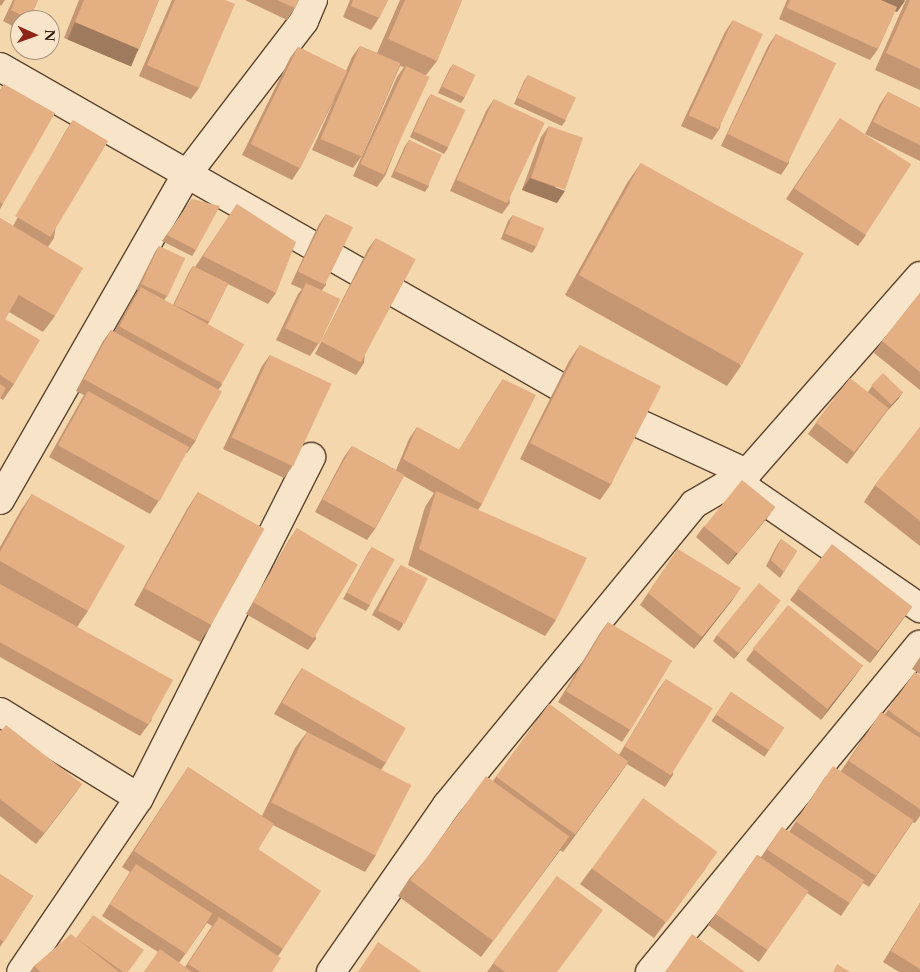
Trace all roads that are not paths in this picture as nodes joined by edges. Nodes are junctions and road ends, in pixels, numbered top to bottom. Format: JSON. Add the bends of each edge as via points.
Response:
{"nodes":[{"id":1,"x":313,"y":0,"type":"edge"},
{"id":2,"x":0,"y":67,"type":"edge"},
{"id":3,"x":187,"y":174,"type":"junction"},
{"id":4,"x":920,"y":276,"type":"edge"},
{"id":5,"x":311,"y":458,"type":"dead end"},
{"id":6,"x":740,"y":476,"type":"junction"},
{"id":7,"x":0,"y":500,"type":"edge"},
{"id":8,"x":920,"y":608,"type":"edge"},
{"id":9,"x":920,"y":645,"type":"edge"},
{"id":10,"x":0,"y":712,"type":"edge"},
{"id":11,"x":139,"y":798,"type":"junction"},
{"id":12,"x":21,"y":972,"type":"edge"},
{"id":13,"x":331,"y":972,"type":"edge"},
{"id":14,"x":650,"y":972,"type":"edge"}],
"edges":[{"from":1,"to":3,"type":"street","via":[[304,21]]},
{"from":2,"to":3,"type":"street"},
{"from":3,"to":6,"type":"street","via":[[562,388]]},
{"from":3,"to":7,"type":"street"},
{"from":4,"to":6,"type":"street"},
{"from":5,"to":11,"type":"street"},
{"from":6,"to":8,"type":"street"},
{"from":6,"to":13,"type":"street","via":[[694,504],[447,805]]},
{"from":9,"to":14,"type":"street"},
{"from":10,"to":11,"type":"street"},
{"from":11,"to":12,"type":"street"}]}
